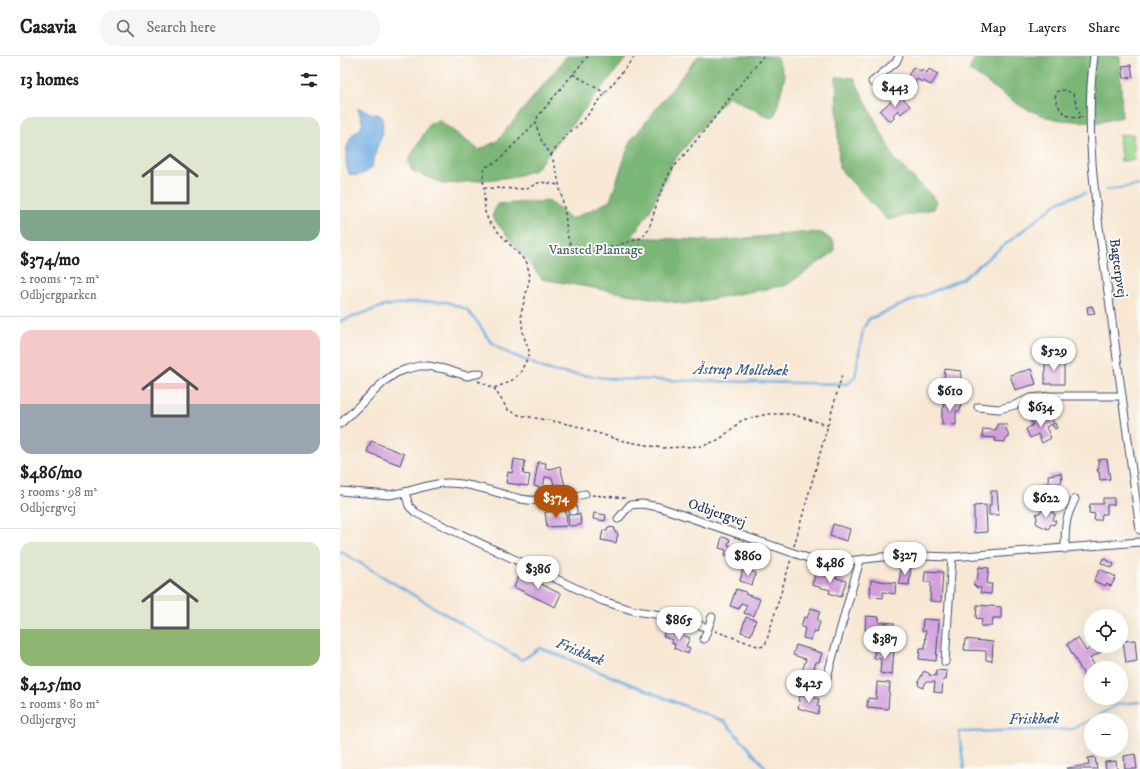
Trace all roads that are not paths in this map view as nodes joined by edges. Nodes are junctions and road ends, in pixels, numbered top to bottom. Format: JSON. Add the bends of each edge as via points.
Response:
{"nodes":[{"id":1,"x":899,"y":56,"type":"edge"},
{"id":2,"x":1094,"y":56,"type":"edge"},
{"id":3,"x":872,"y":82,"type":"dead end"},
{"id":4,"x":480,"y":373,"type":"dead end"},
{"id":5,"x":1122,"y":396,"type":"junction"},
{"id":6,"x":978,"y":408,"type":"dead end"},
{"id":7,"x":340,"y":424,"type":"edge"},
{"id":8,"x":340,"y":491,"type":"edge"},
{"id":9,"x":405,"y":492,"type":"junction"},
{"id":10,"x":585,"y":494,"type":"road end"},
{"id":11,"x":570,"y":497,"type":"junction"},
{"id":12,"x":1075,"y":499,"type":"dead end"},
{"id":13,"x":573,"y":511,"type":"dead end"},
{"id":14,"x":618,"y":519,"type":"dead end"},
{"id":15,"x":1140,"y":530,"type":"edge"},
{"id":16,"x":1140,"y":542,"type":"edge"},
{"id":17,"x":1065,"y":549,"type":"junction"},
{"id":18,"x":952,"y":557,"type":"junction"},
{"id":19,"x":860,"y":560,"type":"junction"},
{"id":20,"x":712,"y":617,"type":"dead end"},
{"id":21,"x":708,"y":628,"type":"junction"},
{"id":22,"x":704,"y":640,"type":"dead end"},
{"id":23,"x":945,"y":662,"type":"dead end"},
{"id":24,"x":825,"y":684,"type":"dead end"}],
"edges":[{"from":1,"to":3,"type":"street","via":[[896,62]]},
{"from":2,"to":5,"type":"street","name":"Bagterpvej","via":[[1091,73],[1093,170]]},
{"from":4,"to":7,"type":"street","via":[[467,376],[428,366],[396,373]]},
{"from":5,"to":6,"type":"street","via":[[1051,396],[1030,398],[999,409]]},
{"from":5,"to":15,"type":"street","name":"Bagterpvej"},
{"from":8,"to":9,"type":"street","via":[[388,495]]},
{"from":9,"to":11,"type":"street","via":[[446,483],[463,484],[523,499]]},
{"from":9,"to":21,"type":"street","via":[[409,506],[416,513],[602,601],[635,611],[674,617]]},
{"from":10,"to":11,"type":"street"},
{"from":11,"to":13,"type":"street"},
{"from":12,"to":17,"type":"street","via":[[1065,527]]},
{"from":14,"to":19,"type":"street","name":"Odbjergvej","via":[[630,506],[642,504],[659,507],[808,558],[840,562]]},
{"from":16,"to":17,"type":"street","name":"Odbjergvej"},
{"from":17,"to":18,"type":"street","name":"Odbjergvej"},
{"from":18,"to":19,"type":"street","name":"Odbjergvej","via":[[891,556]]},
{"from":18,"to":23,"type":"street"},
{"from":19,"to":24,"type":"street"},
{"from":20,"to":21,"type":"street"},
{"from":21,"to":22,"type":"street"}]}
